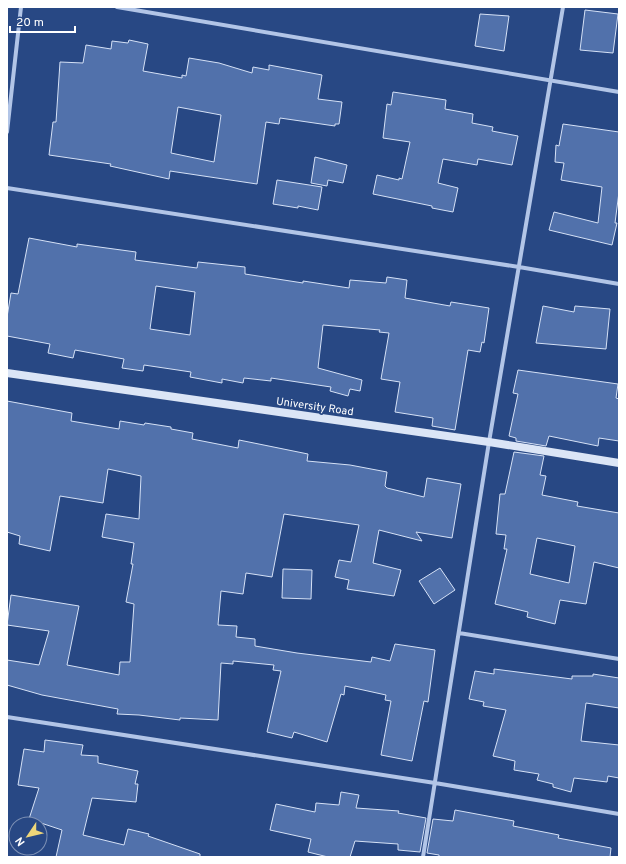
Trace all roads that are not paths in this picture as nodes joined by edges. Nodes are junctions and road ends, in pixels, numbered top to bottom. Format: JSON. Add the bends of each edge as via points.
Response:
{"nodes":[{"id":1,"x":21,"y":7,"type":"edge"},
{"id":2,"x":117,"y":7,"type":"edge"},
{"id":3,"x":562,"y":7,"type":"edge"},
{"id":4,"x":551,"y":81,"type":"junction"},
{"id":5,"x":619,"y":92,"type":"edge"},
{"id":6,"x":7,"y":132,"type":"edge"},
{"id":7,"x":7,"y":188,"type":"edge"},
{"id":8,"x":519,"y":267,"type":"junction"},
{"id":9,"x":619,"y":284,"type":"edge"},
{"id":10,"x":7,"y":373,"type":"edge"},
{"id":11,"x":489,"y":442,"type":"junction"},
{"id":12,"x":619,"y":463,"type":"edge"},
{"id":13,"x":459,"y":633,"type":"junction"},
{"id":14,"x":619,"y":659,"type":"edge"},
{"id":15,"x":7,"y":717,"type":"edge"},
{"id":16,"x":435,"y":783,"type":"junction"},
{"id":17,"x":619,"y":814,"type":"edge"},
{"id":18,"x":424,"y":857,"type":"edge"}],
"edges":[{"from":1,"to":6,"type":"street"},
{"from":2,"to":4,"type":"street"},
{"from":3,"to":4,"type":"street"},
{"from":4,"to":5,"type":"street"},
{"from":4,"to":8,"type":"street"},
{"from":7,"to":8,"type":"street"},
{"from":8,"to":9,"type":"street"},
{"from":8,"to":11,"type":"street"},
{"from":10,"to":11,"type":"street","name":"University Road"},
{"from":11,"to":12,"type":"street","name":"University Road"},
{"from":11,"to":13,"type":"street"},
{"from":13,"to":14,"type":"street"},
{"from":13,"to":16,"type":"street"},
{"from":15,"to":16,"type":"street"},
{"from":16,"to":17,"type":"street"},
{"from":16,"to":18,"type":"street"}]}
